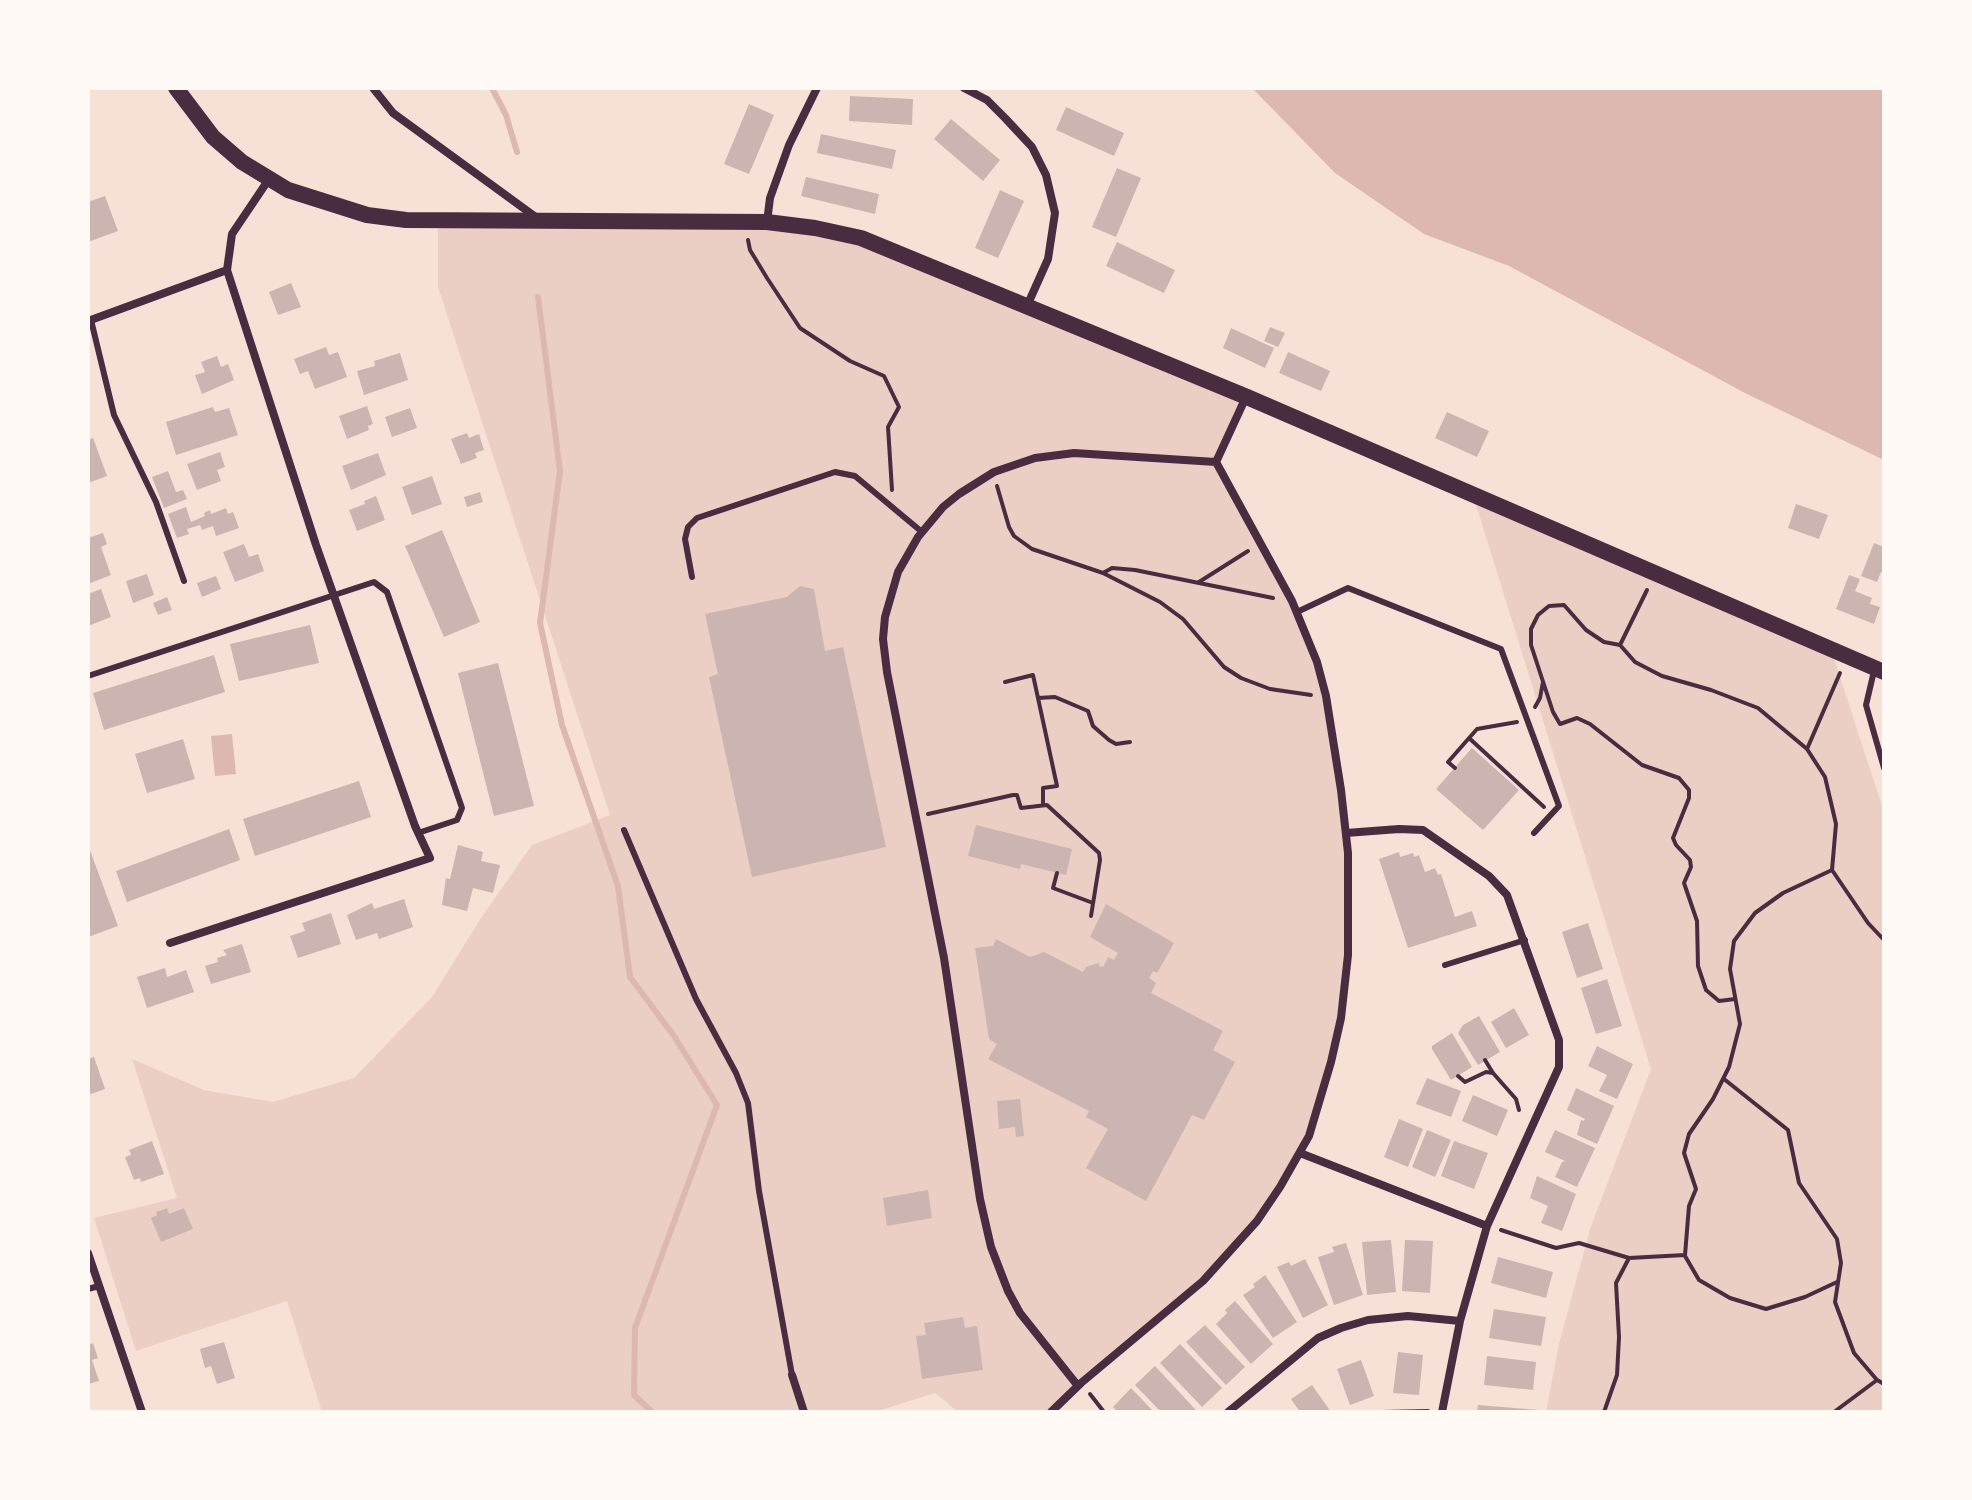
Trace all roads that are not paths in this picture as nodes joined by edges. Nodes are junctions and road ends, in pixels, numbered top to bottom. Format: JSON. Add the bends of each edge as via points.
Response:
{"nodes":[{"id":1,"x":176,"y":88,"type":"edge"},
{"id":2,"x":373,"y":88,"type":"edge"},
{"id":3,"x":817,"y":88,"type":"edge"},
{"id":4,"x":964,"y":88,"type":"edge"},
{"id":5,"x":269,"y":179,"type":"junction"},
{"id":6,"x":541,"y":220,"type":"junction"},
{"id":7,"x":767,"y":222,"type":"junction"},
{"id":8,"x":227,"y":270,"type":"junction"},
{"id":9,"x":1027,"y":306,"type":"junction"},
{"id":10,"x":89,"y":320,"type":"edge"},
{"id":11,"x":1247,"y":397,"type":"junction"},
{"id":12,"x":1216,"y":462,"type":"junction"},
{"id":13,"x":922,"y":532,"type":"junction"},
{"id":14,"x":692,"y":577,"type":"dead end"},
{"id":15,"x":184,"y":581,"type":"dead end"},
{"id":16,"x":334,"y":597,"type":"junction"},
{"id":17,"x":1297,"y":612,"type":"junction"},
{"id":18,"x":1879,"y":670,"type":"edge"},
{"id":19,"x":88,"y":676,"type":"edge"},
{"id":20,"x":1884,"y":768,"type":"edge"},
{"id":21,"x":624,"y":830,"type":"dead end"},
{"id":22,"x":418,"y":833,"type":"junction"},
{"id":23,"x":1346,"y":833,"type":"junction"},
{"id":24,"x":1534,"y":833,"type":"dead end"},
{"id":25,"x":1525,"y":940,"type":"junction"},
{"id":26,"x":170,"y":943,"type":"dead end"},
{"id":27,"x":1445,"y":965,"type":"dead end"},
{"id":28,"x":1300,"y":1153,"type":"junction"},
{"id":29,"x":1487,"y":1226,"type":"junction"},
{"id":30,"x":88,"y":1253,"type":"edge"},
{"id":31,"x":99,"y":1286,"type":"junction"},
{"id":32,"x":88,"y":1289,"type":"edge"},
{"id":33,"x":1460,"y":1321,"type":"junction"},
{"id":34,"x":792,"y":1375,"type":"joint"},
{"id":35,"x":1079,"y":1385,"type":"junction"},
{"id":36,"x":142,"y":1412,"type":"edge"},
{"id":37,"x":804,"y":1412,"type":"edge"},
{"id":38,"x":1051,"y":1412,"type":"edge"},
{"id":39,"x":1228,"y":1412,"type":"edge"},
{"id":40,"x":1442,"y":1412,"type":"edge"}],
"edges":[{"from":1,"to":5,"type":"main road","via":[[213,137]]},
{"from":2,"to":6,"type":"street","via":[[393,113]]},
{"from":3,"to":7,"type":"street","via":[[781,168]]},
{"from":4,"to":9,"type":"street","via":[[1005,118],[1032,147],[1046,175],[1055,213],[1053,229],[1048,259]]},
{"from":5,"to":6,"type":"main road","via":[[326,204],[388,219]]},
{"from":5,"to":8,"type":"street","via":[[232,234]]},
{"from":6,"to":7,"type":"main road"},
{"from":7,"to":9,"type":"main road","via":[[861,238]]},
{"from":8,"to":10,"type":"street"},
{"from":8,"to":16,"type":"street"},
{"from":9,"to":11,"type":"main road"},
{"from":10,"to":15,"type":"lane","via":[[114,415],[156,502]]},
{"from":11,"to":12,"type":"street"},
{"from":11,"to":18,"type":"main road"},
{"from":12,"to":13,"type":"street","via":[[1074,453],[1035,458],[994,472],[959,494]]},
{"from":12,"to":17,"type":"street"},
{"from":13,"to":14,"type":"lane","via":[[855,476],[835,472],[697,518],[685,539]]},
{"from":13,"to":35,"type":"street","via":[[890,594],[883,639],[944,958],[980,1199],[1008,1291]]},
{"from":16,"to":19,"type":"lane"},
{"from":16,"to":22,"type":"street"},
{"from":16,"to":22,"type":"lane","via":[[374,582],[387,592],[462,808],[457,820]]},
{"from":17,"to":23,"type":"street","via":[[1326,696]]},
{"from":17,"to":24,"type":"lane","via":[[1348,588],[1501,649],[1559,806]]},
{"from":18,"to":20,"type":"lane","via":[[1866,705]]},
{"from":21,"to":34,"type":"lane","via":[[696,999],[748,1103]]},
{"from":22,"to":26,"type":"street","via":[[430,858]]},
{"from":23,"to":25,"type":"street","via":[[1423,830],[1489,876],[1507,895]]},
{"from":23,"to":28,"type":"street","via":[[1348,955],[1341,1018],[1320,1103]]},
{"from":25,"to":27,"type":"lane"},
{"from":25,"to":29,"type":"street","via":[[1561,1059]]},
{"from":28,"to":29,"type":"street"},
{"from":28,"to":35,"type":"street","via":[[1257,1221],[1203,1281]]},
{"from":29,"to":33,"type":"street"},
{"from":30,"to":31,"type":"street"},
{"from":31,"to":32,"type":"lane"},
{"from":31,"to":36,"type":"street"},
{"from":33,"to":39,"type":"street","via":[[1408,1316],[1341,1328],[1318,1338]]},
{"from":33,"to":40,"type":"street"},
{"from":34,"to":37,"type":"street"},
{"from":35,"to":38,"type":"street"}]}
